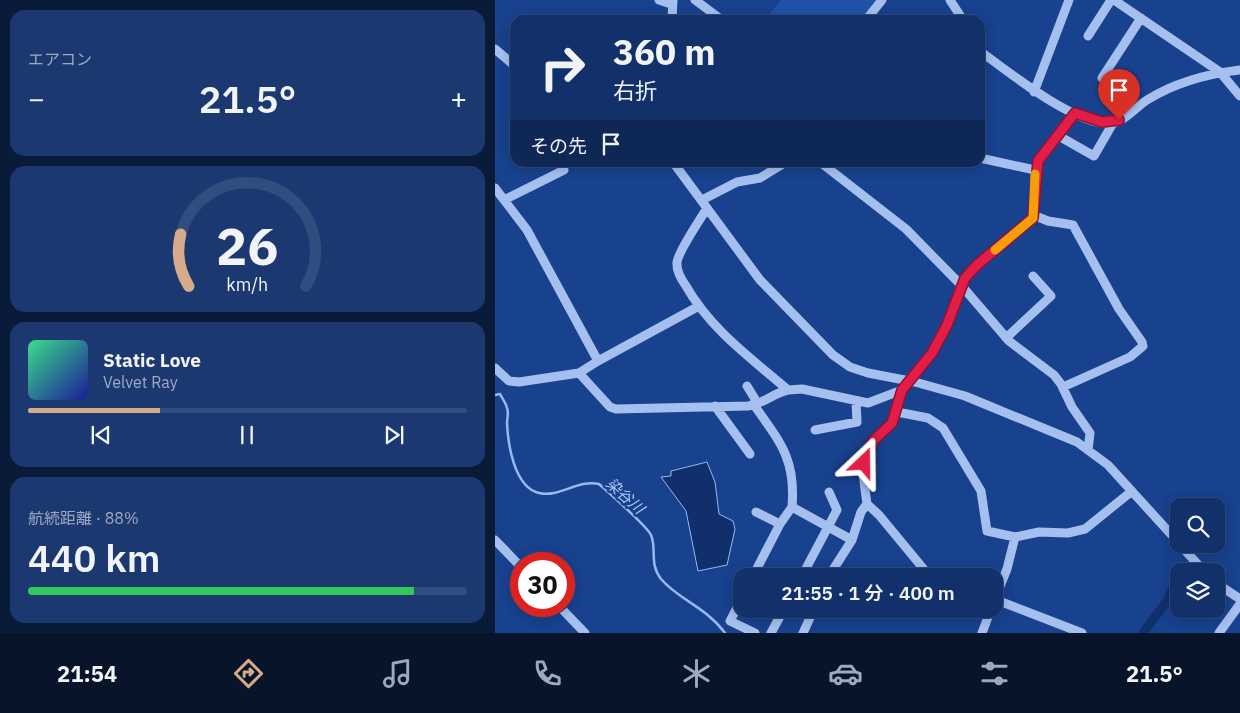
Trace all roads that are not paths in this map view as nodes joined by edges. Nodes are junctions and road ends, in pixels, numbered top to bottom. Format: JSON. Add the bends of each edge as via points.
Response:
{"nodes":[{"id":1,"x":659,"y":0,"type":"edge"},
{"id":2,"x":695,"y":0,"type":"edge"},
{"id":3,"x":882,"y":0,"type":"edge"},
{"id":4,"x":950,"y":0,"type":"edge"},
{"id":5,"x":1069,"y":0,"type":"edge"},
{"id":6,"x":1112,"y":0,"type":"edge"},
{"id":7,"x":672,"y":2,"type":"edge"},
{"id":8,"x":672,"y":15,"type":"edge"},
{"id":9,"x":715,"y":15,"type":"edge"},
{"id":10,"x":870,"y":15,"type":"edge"},
{"id":11,"x":960,"y":15,"type":"edge"},
{"id":12,"x":1141,"y":18,"type":"junction"},
{"id":13,"x":1088,"y":36,"type":"dead end"},
{"id":14,"x":495,"y":49,"type":"edge"},
{"id":15,"x":985,"y":55,"type":"edge"},
{"id":16,"x":510,"y":62,"type":"edge"},
{"id":17,"x":1240,"y":70,"type":"edge"},
{"id":18,"x":1221,"y":72,"type":"junction"},
{"id":19,"x":1102,"y":78,"type":"dead end"},
{"id":20,"x":1034,"y":92,"type":"junction"},
{"id":21,"x":1240,"y":96,"type":"edge"},
{"id":22,"x":1075,"y":113,"type":"junction"},
{"id":23,"x":1113,"y":123,"type":"junction"},
{"id":24,"x":1057,"y":135,"type":"junction"},
{"id":25,"x":985,"y":159,"type":"edge"},
{"id":26,"x":677,"y":167,"type":"edge"},
{"id":27,"x":777,"y":167,"type":"edge"},
{"id":28,"x":826,"y":167,"type":"edge"},
{"id":29,"x":564,"y":170,"type":"dead end"},
{"id":30,"x":1035,"y":170,"type":"junction"},
{"id":31,"x":495,"y":188,"type":"edge"},
{"id":32,"x":504,"y":200,"type":"junction"},
{"id":33,"x":705,"y":204,"type":"junction"},
{"id":34,"x":1033,"y":215,"type":"junction"},
{"id":35,"x":1033,"y":276,"type":"dead end"},
{"id":36,"x":961,"y":285,"type":"junction"},
{"id":37,"x":699,"y":306,"type":"junction"},
{"id":38,"x":1006,"y":338,"type":"junction"},
{"id":39,"x":598,"y":361,"type":"junction"},
{"id":40,"x":495,"y":368,"type":"edge"},
{"id":41,"x":579,"y":373,"type":"junction"},
{"id":42,"x":909,"y":381,"type":"junction"},
{"id":43,"x":747,"y":386,"type":"dead end"},
{"id":44,"x":1063,"y":387,"type":"junction"},
{"id":45,"x":788,"y":390,"type":"junction"},
{"id":46,"x":902,"y":390,"type":"junction"},
{"id":47,"x":856,"y":401,"type":"junction"},
{"id":48,"x":754,"y":405,"type":"junction"},
{"id":49,"x":715,"y":406,"type":"junction"},
{"id":50,"x":897,"y":412,"type":"junction"},
{"id":51,"x":815,"y":430,"type":"dead end"},
{"id":52,"x":1088,"y":450,"type":"junction"},
{"id":53,"x":750,"y":454,"type":"dead end"},
{"id":54,"x":1132,"y":491,"type":"junction"},
{"id":55,"x":829,"y":492,"type":"dead end"},
{"id":56,"x":867,"y":504,"type":"junction"},
{"id":57,"x":792,"y":507,"type":"junction"},
{"id":58,"x":756,"y":512,"type":"dead end"},
{"id":59,"x":780,"y":524,"type":"junction"},
{"id":60,"x":828,"y":527,"type":"junction"},
{"id":61,"x":1170,"y":534,"type":"edge"},
{"id":62,"x":1015,"y":537,"type":"junction"},
{"id":63,"x":495,"y":540,"type":"edge"},
{"id":64,"x":852,"y":540,"type":"junction"},
{"id":65,"x":1187,"y":553,"type":"edge"},
{"id":66,"x":510,"y":556,"type":"edge"},
{"id":67,"x":1197,"y":563,"type":"edge"},
{"id":68,"x":757,"y":568,"type":"edge"},
{"id":69,"x":806,"y":568,"type":"edge"},
{"id":70,"x":834,"y":568,"type":"edge"},
{"id":71,"x":923,"y":568,"type":"edge"},
{"id":72,"x":1003,"y":579,"type":"edge"},
{"id":73,"x":1225,"y":589,"type":"edge"},
{"id":74,"x":1240,"y":599,"type":"edge"},
{"id":75,"x":1003,"y":603,"type":"edge"},
{"id":76,"x":1240,"y":604,"type":"edge"},
{"id":77,"x":733,"y":615,"type":"edge"},
{"id":78,"x":570,"y":617,"type":"edge"},
{"id":79,"x":779,"y":618,"type":"edge"},
{"id":80,"x":809,"y":618,"type":"edge"},
{"id":81,"x":988,"y":618,"type":"edge"},
{"id":82,"x":585,"y":633,"type":"edge"},
{"id":83,"x":755,"y":633,"type":"edge"},
{"id":84,"x":771,"y":633,"type":"edge"},
{"id":85,"x":803,"y":633,"type":"edge"},
{"id":86,"x":982,"y":633,"type":"edge"},
{"id":87,"x":1081,"y":633,"type":"edge"},
{"id":88,"x":1219,"y":633,"type":"edge"}],
"edges":[{"from":1,"to":7,"type":"street"},
{"from":2,"to":9,"type":"street"},
{"from":3,"to":10,"type":"street"},
{"from":4,"to":11,"type":"street"},
{"from":5,"to":20,"type":"street"},
{"from":6,"to":12,"type":"street"},
{"from":6,"to":13,"type":"street"},
{"from":7,"to":8,"type":"street"},
{"from":12,"to":18,"type":"street"},
{"from":12,"to":19,"type":"street"},
{"from":14,"to":16,"type":"street"},
{"from":15,"to":20,"type":"street"},
{"from":17,"to":18,"type":"street"},
{"from":18,"to":21,"type":"street"},
{"from":18,"to":23,"type":"street","via":[[1170,87]]},
{"from":20,"to":22,"type":"street"},
{"from":22,"to":23,"type":"street"},
{"from":22,"to":24,"type":"street"},
{"from":23,"to":24,"type":"street","via":[[1094,156]]},
{"from":24,"to":30,"type":"street","via":[[1040,156]]},
{"from":25,"to":30,"type":"street"},
{"from":26,"to":33,"type":"street"},
{"from":27,"to":33,"type":"street","via":[[760,178],[737,182]]},
{"from":28,"to":36,"type":"street","via":[[906,229]]},
{"from":29,"to":32,"type":"street"},
{"from":30,"to":34,"type":"street"},
{"from":31,"to":32,"type":"street"},
{"from":32,"to":39,"type":"street","via":[[527,230]]},
{"from":33,"to":37,"type":"street","via":[[677,261],[678,272]]},
{"from":33,"to":42,"type":"street","via":[[772,293],[833,355],[850,367]]},
{"from":34,"to":36,"type":"street","via":[[1027,224],[977,265]]},
{"from":34,"to":44,"type":"street","via":[[1073,225],[1143,346],[1130,357]]},
{"from":35,"to":38,"type":"street","via":[[1051,296]]},
{"from":36,"to":38,"type":"street"},
{"from":36,"to":42,"type":"street","via":[[947,325],[932,353]]},
{"from":37,"to":39,"type":"street"},
{"from":37,"to":45,"type":"street","via":[[731,343]]},
{"from":38,"to":44,"type":"street","via":[[1054,375]]},
{"from":39,"to":41,"type":"street"},
{"from":40,"to":41,"type":"street","via":[[509,382]]},
{"from":41,"to":49,"type":"street","via":[[610,407],[616,409]]},
{"from":42,"to":46,"type":"street"},
{"from":42,"to":52,"type":"street","via":[[965,396]]},
{"from":43,"to":48,"type":"street","via":[[755,399]]},
{"from":44,"to":52,"type":"street","via":[[1071,408],[1090,433]]},
{"from":45,"to":47,"type":"street","via":[[802,389]]},
{"from":45,"to":48,"type":"street"},
{"from":46,"to":47,"type":"street","via":[[869,403]]},
{"from":46,"to":50,"type":"street"},
{"from":47,"to":51,"type":"street","via":[[857,422]]},
{"from":48,"to":49,"type":"street"},
{"from":48,"to":57,"type":"street","via":[[784,447],[794,485]]},
{"from":49,"to":53,"type":"street"},
{"from":50,"to":56,"type":"street","via":[[892,423],[873,441],[867,452],[863,474]]},
{"from":50,"to":62,"type":"street","via":[[928,418],[943,428],[981,490],[987,531]]},
{"from":52,"to":54,"type":"street","via":[[1108,465]]},
{"from":54,"to":61,"type":"street"},
{"from":54,"to":62,"type":"street","via":[[1085,529]]},
{"from":55,"to":60,"type":"street","via":[[837,510]]},
{"from":56,"to":64,"type":"street"},
{"from":56,"to":71,"type":"street"},
{"from":57,"to":59,"type":"street"},
{"from":57,"to":60,"type":"street"},
{"from":58,"to":59,"type":"street"},
{"from":59,"to":68,"type":"street"},
{"from":60,"to":64,"type":"street"},
{"from":60,"to":69,"type":"street"},
{"from":62,"to":72,"type":"street"},
{"from":63,"to":66,"type":"street"},
{"from":64,"to":70,"type":"street"},
{"from":65,"to":67,"type":"street"},
{"from":73,"to":74,"type":"street"},
{"from":75,"to":87,"type":"street"},
{"from":76,"to":88,"type":"street"},
{"from":77,"to":83,"type":"street","via":[[730,621]]},
{"from":78,"to":82,"type":"street"},
{"from":79,"to":84,"type":"street"},
{"from":80,"to":85,"type":"street"},
{"from":81,"to":86,"type":"street"}]}
